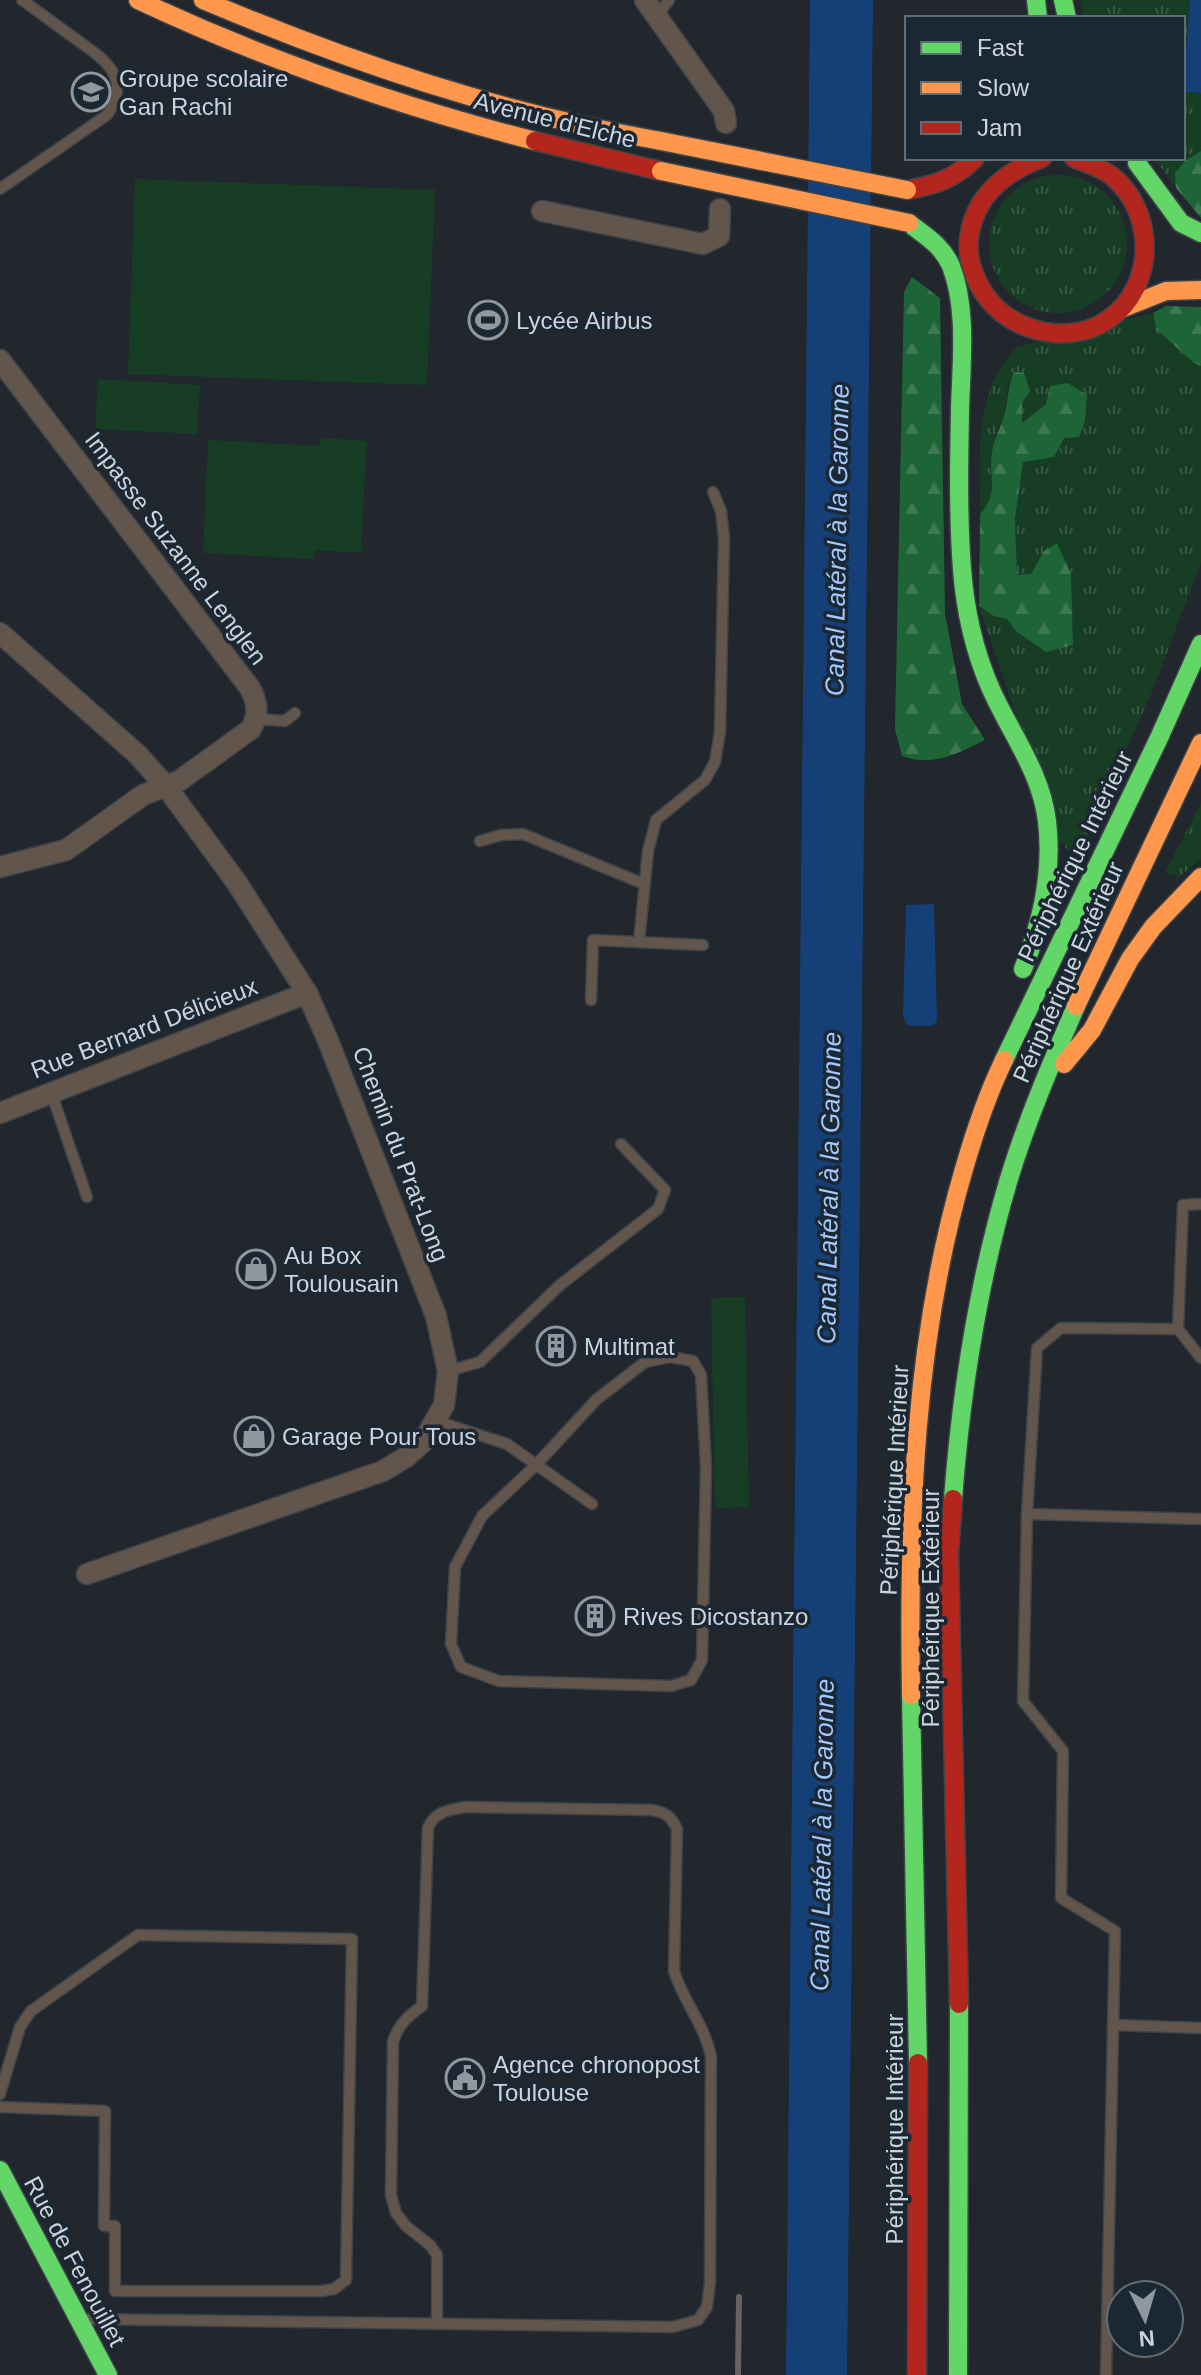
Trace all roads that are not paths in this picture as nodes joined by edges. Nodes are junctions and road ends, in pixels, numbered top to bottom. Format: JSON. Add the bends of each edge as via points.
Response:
{"nodes":[{"id":1,"x":22,"y":0,"type":"edge"},
{"id":2,"x":138,"y":0,"type":"edge"},
{"id":3,"x":203,"y":0,"type":"edge"},
{"id":4,"x":657,"y":5,"type":"edge"},
{"id":5,"x":726,"y":123,"type":"dead end"},
{"id":6,"x":973,"y":160,"type":"edge"},
{"id":7,"x":1031,"y":160,"type":"edge"},
{"id":8,"x":1085,"y":160,"type":"edge"},
{"id":9,"x":1133,"y":160,"type":"edge"},
{"id":10,"x":0,"y":189,"type":"edge"},
{"id":11,"x":907,"y":190,"type":"junction"},
{"id":12,"x":981,"y":200,"type":"junction"},
{"id":13,"x":720,"y":209,"type":"dead end"},
{"id":14,"x":542,"y":211,"type":"dead end"},
{"id":15,"x":1142,"y":213,"type":"junction"},
{"id":16,"x":909,"y":223,"type":"junction"},
{"id":17,"x":1201,"y":233,"type":"edge"},
{"id":18,"x":1201,"y":250,"type":"edge"},
{"id":19,"x":969,"y":252,"type":"junction"},
{"id":20,"x":1201,"y":290,"type":"edge"},
{"id":21,"x":1121,"y":309,"type":"junction"},
{"id":22,"x":0,"y":360,"type":"edge"},
{"id":23,"x":713,"y":492,"type":"dead end"},
{"id":24,"x":0,"y":633,"type":"edge"},
{"id":25,"x":1201,"y":644,"type":"edge"},
{"id":26,"x":295,"y":713,"type":"dead end"},
{"id":27,"x":257,"y":719,"type":"junction"},
{"id":28,"x":1201,"y":743,"type":"edge"},
{"id":29,"x":165,"y":785,"type":"junction"},
{"id":30,"x":480,"y":841,"type":"dead end"},
{"id":31,"x":0,"y":867,"type":"edge"},
{"id":32,"x":1201,"y":877,"type":"edge"},
{"id":33,"x":644,"y":884,"type":"junction"},
{"id":34,"x":639,"y":942,"type":"junction"},
{"id":35,"x":703,"y":945,"type":"dead end"},
{"id":36,"x":1015,"y":989,"type":"dead end"},
{"id":37,"x":307,"y":993,"type":"junction"},
{"id":38,"x":591,"y":1000,"type":"dead end"},
{"id":39,"x":997,"y":1033,"type":"dead end"},
{"id":40,"x":51,"y":1092,"type":"junction"},
{"id":41,"x":1040,"y":1093,"type":"junction"},
{"id":42,"x":0,"y":1113,"type":"edge"},
{"id":43,"x":980,"y":1113,"type":"junction"},
{"id":44,"x":621,"y":1144,"type":"dead end"},
{"id":45,"x":87,"y":1197,"type":"dead end"},
{"id":46,"x":1201,"y":1204,"type":"edge"},
{"id":47,"x":1178,"y":1329,"type":"junction"},
{"id":48,"x":1201,"y":1358,"type":"edge"},
{"id":49,"x":448,"y":1371,"type":"junction"},
{"id":50,"x":436,"y":1421,"type":"junction"},
{"id":51,"x":536,"y":1465,"type":"junction"},
{"id":52,"x":592,"y":1504,"type":"dead end"},
{"id":53,"x":1027,"y":1514,"type":"junction"},
{"id":54,"x":1201,"y":1519,"type":"edge"},
{"id":55,"x":87,"y":1574,"type":"dead end"},
{"id":56,"x":1113,"y":2025,"type":"junction"},
{"id":57,"x":1201,"y":2028,"type":"edge"},
{"id":58,"x":0,"y":2094,"type":"edge"},
{"id":59,"x":0,"y":2107,"type":"edge"},
{"id":60,"x":0,"y":2170,"type":"edge"},
{"id":61,"x":77,"y":2319,"type":"junction"},
{"id":62,"x":437,"y":2322,"type":"junction"},
{"id":63,"x":108,"y":2375,"type":"edge"},
{"id":64,"x":917,"y":2375,"type":"edge"},
{"id":65,"x":958,"y":2375,"type":"edge"},
{"id":66,"x":1106,"y":2375,"type":"edge"}],
"edges":[{"from":1,"to":10,"type":"lane","via":[[104,59],[118,84],[107,115]]},
{"from":2,"to":16,"type":"main road","name":"Avenue d'Elche","bridge":true,"via":[[246,49],[393,103],[568,150]]},
{"from":3,"to":11,"type":"main road","name":"Avenue d'Elche","bridge":true,"via":[[426,84],[562,122]]},
{"from":4,"to":5,"type":"street","via":[[724,111]]},
{"from":6,"to":11,"type":"main road","via":[[946,182]]},
{"from":7,"to":12,"type":"main road","via":[[1008,172]]},
{"from":8,"to":15,"type":"main road","via":[[1121,182]]},
{"from":9,"to":17,"type":"main road","via":[[1181,223]]},
{"from":11,"to":12,"type":"main road","name":"Avenue d'Elche","via":[[926,199]]},
{"from":12,"to":19,"type":"main road","via":[[971,225]]},
{"from":13,"to":14,"type":"street","via":[[719,236],[703,244]]},
{"from":15,"to":18,"type":"main road","via":[[1165,234]]},
{"from":15,"to":21,"type":"main road","via":[[1145,264]]},
{"from":16,"to":19,"type":"main road","name":"Avenue d'Elche","via":[[947,232]]},
{"from":16,"to":36,"type":"main road","via":[[942,250],[960,312],[967,615],[975,648],[1023,749],[1047,818],[1048,884]]},
{"from":19,"to":21,"type":"main road","via":[[986,299],[1027,329],[1077,332],[1101,324]]},
{"from":20,"to":21,"type":"main road","via":[[1166,291]]},
{"from":22,"to":27,"type":"street","name":"Impasse Suzanne Lenglen","via":[[250,688]]},
{"from":23,"to":33,"type":"lane","via":[[724,538],[715,762],[705,780],[656,820]]},
{"from":24,"to":29,"type":"street","name":"Chemin du Prat-Long","via":[[117,735]]},
{"from":25,"to":43,"type":"main road","name":"Périphérique Intérieur"},
{"from":26,"to":27,"type":"lane","via":[[285,721]]},
{"from":27,"to":29,"type":"street","via":[[251,729],[179,781]]},
{"from":28,"to":41,"type":"main road","name":"Périphérique Extérieur","via":[[1066,1024]]},
{"from":29,"to":31,"type":"street","via":[[66,850]]},
{"from":29,"to":37,"type":"street","name":"Chemin du Prat-Long","via":[[237,883]]},
{"from":30,"to":33,"type":"lane","via":[[523,834]]},
{"from":32,"to":41,"type":"main road","via":[[1153,927],[1092,1030]]},
{"from":33,"to":34,"type":"lane"},
{"from":34,"to":35,"type":"lane"},
{"from":34,"to":38,"type":"lane","via":[[593,940]]},
{"from":37,"to":40,"type":"street","name":"Rue Bernard Délicieux"},
{"from":37,"to":49,"type":"street","name":"Chemin du Prat-Long","via":[[436,1316]]},
{"from":39,"to":43,"type":"main road"},
{"from":40,"to":42,"type":"street","name":"Rue Bernard Délicieux"},
{"from":40,"to":45,"type":"lane"},
{"from":41,"to":65,"type":"main road","name":"Périphérique Extérieur","via":[[1011,1172],[981,1295],[963,1389],[952,1497]]},
{"from":43,"to":64,"type":"main road","name":"Périphérique Intérieur","via":[[937,1279],[916,1420],[910,1528]]},
{"from":44,"to":49,"type":"lane","via":[[665,1190],[658,1209],[560,1285],[480,1362]]},
{"from":46,"to":47,"type":"lane","via":[[1183,1205]]},
{"from":47,"to":48,"type":"lane"},
{"from":47,"to":53,"type":"lane","via":[[1061,1328],[1037,1348]]},
{"from":49,"to":50,"type":"street","name":"Chemin du Prat-Long","via":[[444,1405]]},
{"from":50,"to":51,"type":"lane","via":[[507,1444]]},
{"from":50,"to":55,"type":"street","name":"Chemin du Prat-Long","via":[[423,1442],[383,1471]]},
{"from":51,"to":51,"type":"lane","via":[[482,1516],[455,1567],[451,1644],[461,1667],[499,1681],[671,1686],[691,1680],[702,1660],[706,1467],[701,1375],[693,1361],[670,1357],[645,1362],[596,1400]]},
{"from":51,"to":52,"type":"lane"},
{"from":53,"to":54,"type":"lane"},
{"from":53,"to":56,"type":"lane","via":[[1023,1701],[1063,1751],[1061,1898],[1115,1931]]},
{"from":56,"to":57,"type":"lane"},
{"from":56,"to":66,"type":"lane"},
{"from":58,"to":59,"type":"lane","via":[[20,2027],[31,2011],[138,1935],[352,1939],[346,2280],[322,2291],[115,2291],[115,2226],[104,2226],[105,2111]]},
{"from":60,"to":61,"type":"main road","name":"Rue de Fenouillet"},
{"from":61,"to":62,"type":"lane"},
{"from":61,"to":63,"type":"main road","name":"Rue de Fenouillet"},
{"from":62,"to":62,"type":"lane","via":[[673,2327],[698,2320],[707,2307],[711,2057],[674,1971],[677,1829],[662,1812],[466,1807],[432,1818],[422,2006],[401,2024],[393,2042],[391,2195],[396,2213],[437,2255]]}]}
